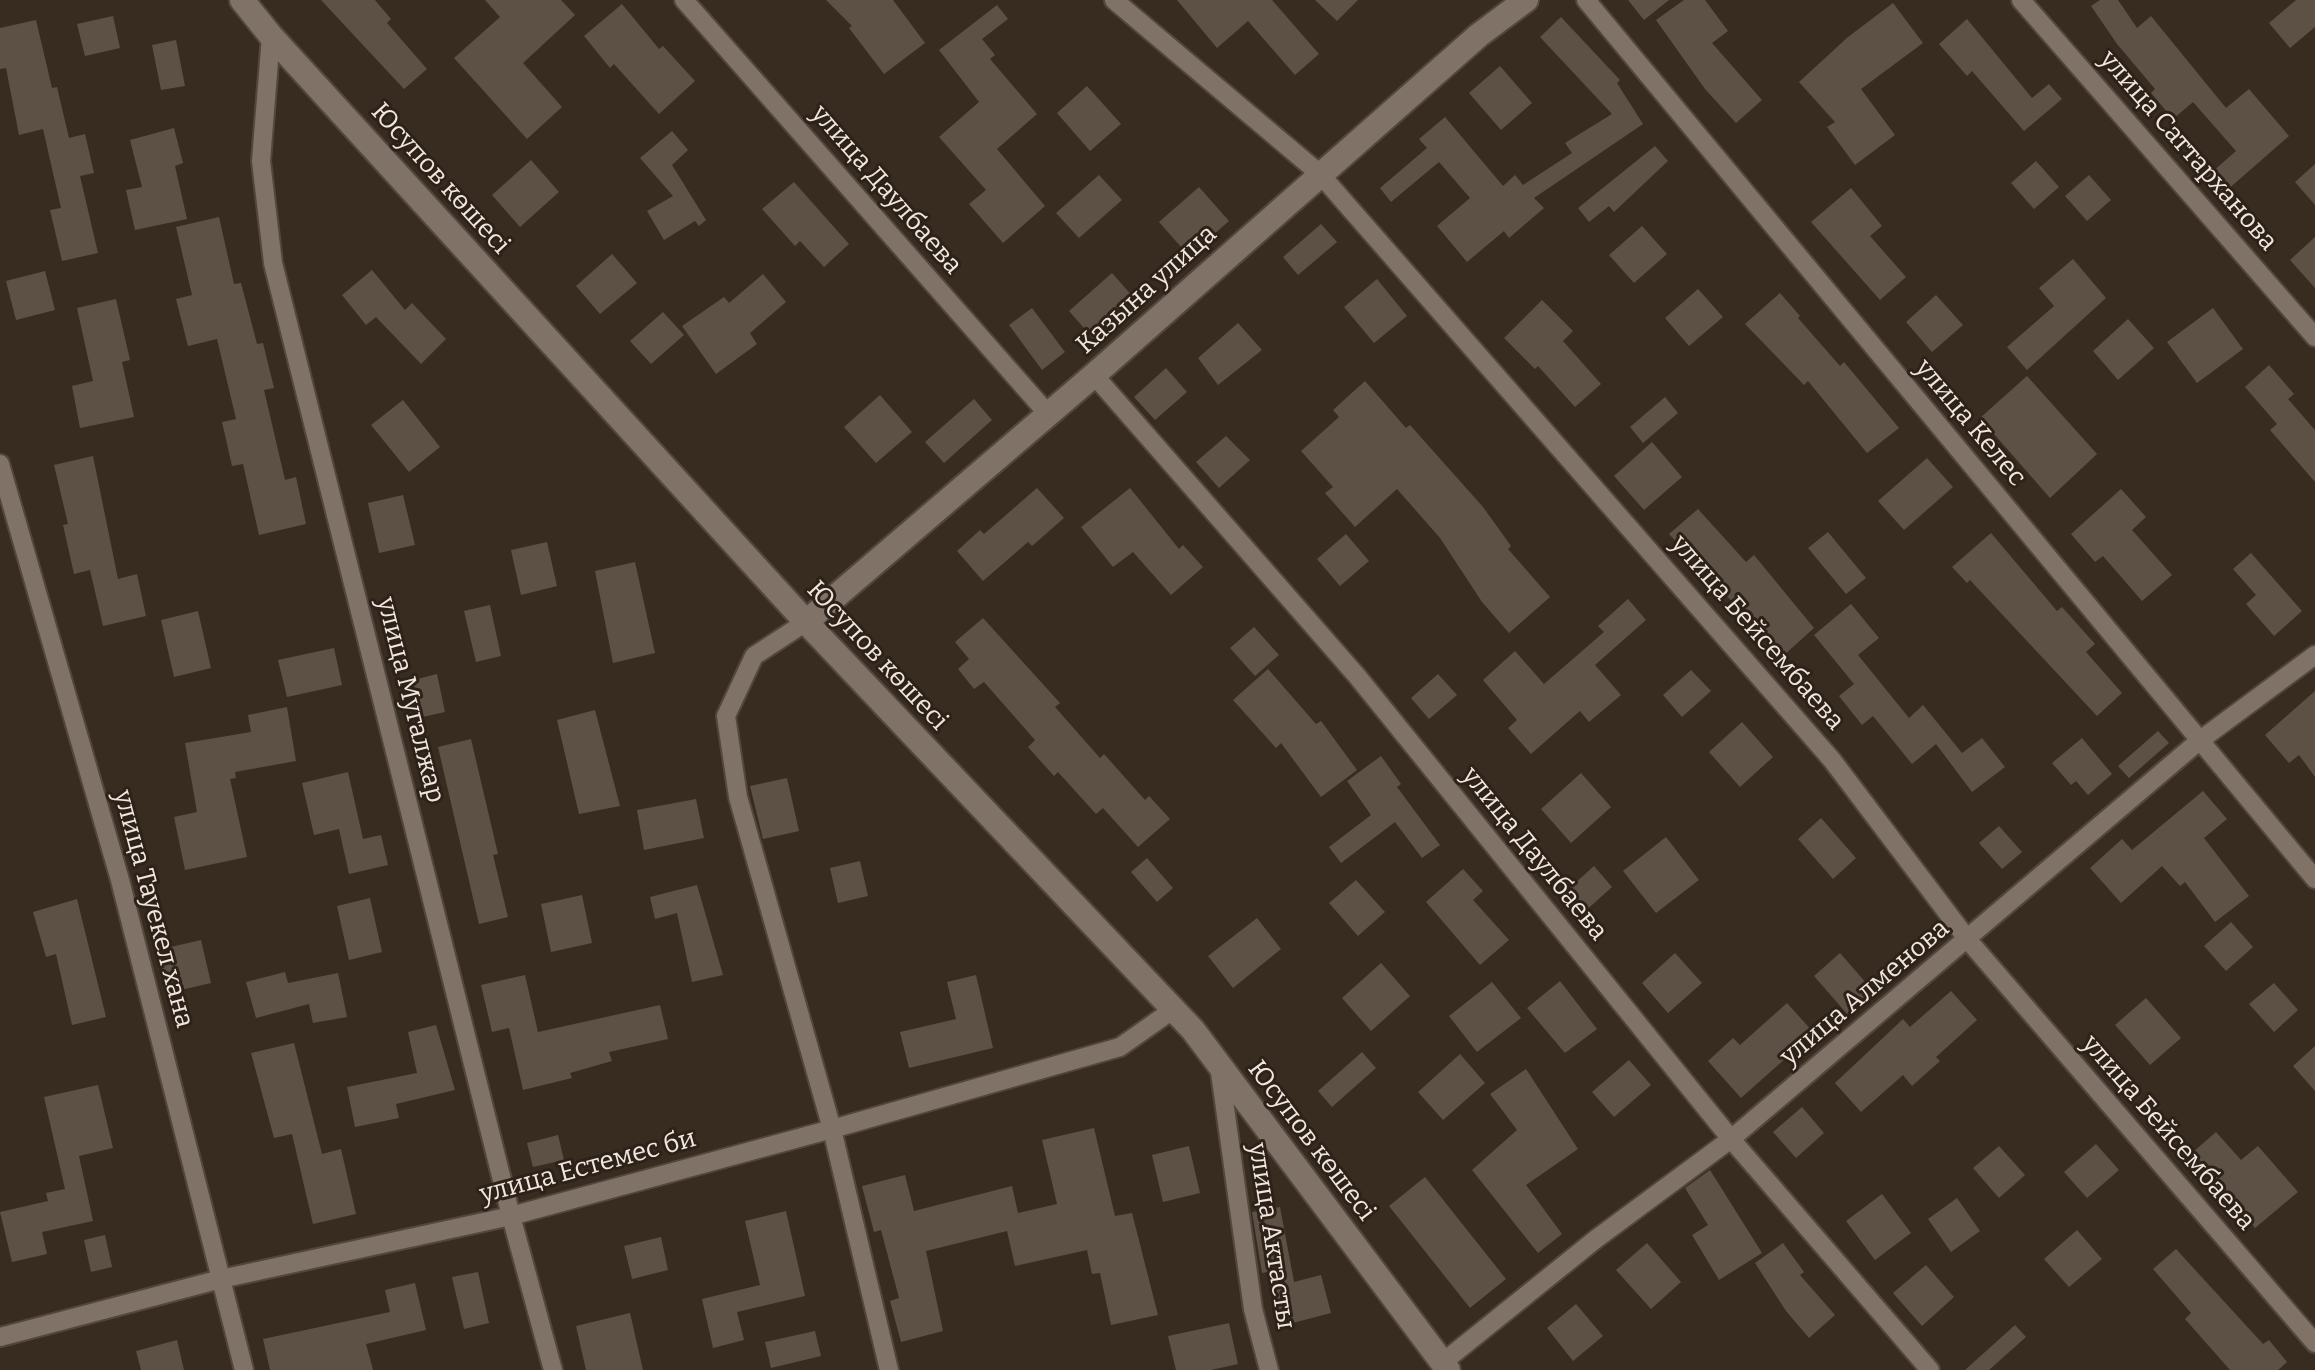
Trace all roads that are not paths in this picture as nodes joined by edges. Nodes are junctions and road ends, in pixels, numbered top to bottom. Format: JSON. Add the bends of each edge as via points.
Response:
{"nodes":[{"id":1,"x":242,"y":0,"type":"edge"},
{"id":2,"x":684,"y":0,"type":"edge"},
{"id":3,"x":1114,"y":0,"type":"edge"},
{"id":4,"x":1526,"y":0,"type":"edge"},
{"id":5,"x":1586,"y":0,"type":"edge"},
{"id":6,"x":2021,"y":0,"type":"edge"},
{"id":7,"x":271,"y":36,"type":"junction"},
{"id":8,"x":1320,"y":174,"type":"junction"},
{"id":9,"x":2315,"y":337,"type":"edge"},
{"id":10,"x":1094,"y":375,"type":"junction"},
{"id":11,"x":1048,"y":414,"type":"junction"},
{"id":12,"x":0,"y":464,"type":"edge"},
{"id":13,"x":806,"y":622,"type":"junction"},
{"id":14,"x":2315,"y":655,"type":"edge"},
{"id":15,"x":2199,"y":741,"type":"junction"},
{"id":16,"x":2315,"y":879,"type":"edge"},
{"id":17,"x":1968,"y":940,"type":"junction"},
{"id":18,"x":1174,"y":1009,"type":"junction"},
{"id":19,"x":1218,"y":1063,"type":"junction"},
{"id":20,"x":832,"y":1129,"type":"junction"},
{"id":21,"x":1731,"y":1139,"type":"junction"},
{"id":22,"x":511,"y":1216,"type":"junction"},
{"id":23,"x":221,"y":1279,"type":"junction"},
{"id":24,"x":0,"y":1337,"type":"edge"},
{"id":25,"x":2315,"y":1343,"type":"edge"},
{"id":26,"x":1445,"y":1366,"type":"edge"},
{"id":27,"x":244,"y":1370,"type":"edge"},
{"id":28,"x":553,"y":1370,"type":"edge"},
{"id":29,"x":889,"y":1370,"type":"edge"},
{"id":30,"x":1269,"y":1370,"type":"edge"},
{"id":31,"x":1930,"y":1370,"type":"edge"}],
"edges":[{"from":1,"to":7,"type":"street","name":"Юсупов көшесі"},
{"from":2,"to":11,"type":"street","name":"улица Даулбаева"},
{"from":3,"to":8,"type":"street","name":"улица Бейсембаева"},
{"from":4,"to":8,"type":"street","name":"Казына улица"},
{"from":5,"to":15,"type":"street","name":"улица Келес"},
{"from":6,"to":9,"type":"street","name":"улица Саттарханова"},
{"from":7,"to":13,"type":"street","name":"Юсупов көшесі"},
{"from":7,"to":22,"type":"street","name":"улица Мугалжар","via":[[261,161],[273,263]]},
{"from":8,"to":10,"type":"street","name":"Казына улица"},
{"from":8,"to":17,"type":"street","name":"улица Бейсембаева","via":[[1832,760]]},
{"from":10,"to":11,"type":"street","name":"Казына улица"},
{"from":10,"to":21,"type":"street","name":"улица Даулбаева","via":[[1357,676]]},
{"from":11,"to":13,"type":"street","name":"Казына улица"},
{"from":12,"to":23,"type":"street","name":"улица Тауекел хана","via":[[120,880]]},
{"from":13,"to":18,"type":"street","name":"Юсупов көшесі"},
{"from":13,"to":20,"type":"street","via":[[754,656],[726,716],[738,797]]},
{"from":14,"to":15,"type":"street","name":"улица Алменова"},
{"from":15,"to":16,"type":"street","name":"улица Келес"},
{"from":15,"to":17,"type":"street","name":"улица Алменова"},
{"from":17,"to":21,"type":"street","name":"улица Алменова"},
{"from":17,"to":25,"type":"street","name":"улица Бейсембаева"},
{"from":18,"to":19,"type":"street","name":"Юсупов көшесі"},
{"from":18,"to":20,"type":"street","name":"улица Естемес би","via":[[1120,1047]]},
{"from":19,"to":26,"type":"street","name":"Юсупов көшесі"},
{"from":19,"to":30,"type":"street","name":"улица Актасты","via":[[1253,1309]]},
{"from":20,"to":22,"type":"street","name":"улица Естемес би"},
{"from":20,"to":29,"type":"street"},
{"from":21,"to":26,"type":"street","name":"улица Алменова","via":[[1596,1239]]},
{"from":21,"to":31,"type":"street","name":"улица Даулбаева"},
{"from":22,"to":23,"type":"street","name":"улица Естемес би"},
{"from":22,"to":28,"type":"street","name":"улица Мугалжар"},
{"from":23,"to":24,"type":"street","name":"улица Естемес би"},
{"from":23,"to":27,"type":"street","name":"улица Тауекел хана"}]}
